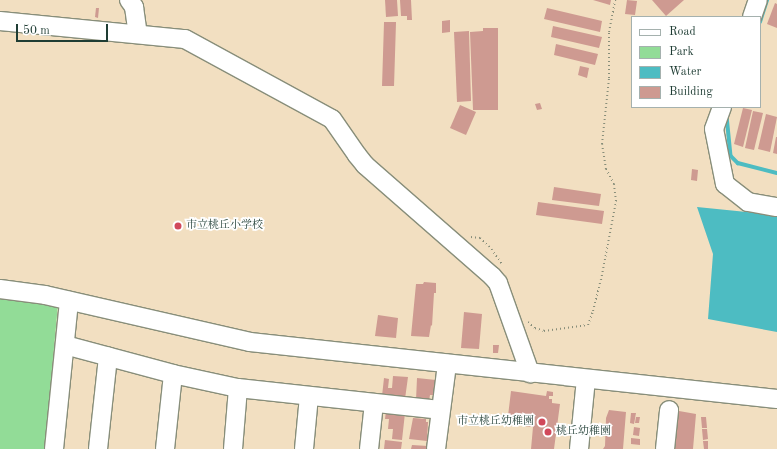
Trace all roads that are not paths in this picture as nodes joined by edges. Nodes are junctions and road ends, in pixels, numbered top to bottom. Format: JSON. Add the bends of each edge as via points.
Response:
{"nodes":[{"id":1,"x":129,"y":0,"type":"edge"},
{"id":2,"x":758,"y":0,"type":"edge"},
{"id":3,"x":752,"y":16,"type":"edge"},
{"id":4,"x":0,"y":21,"type":"edge"},
{"id":5,"x":138,"y":34,"type":"junction"},
{"id":6,"x":722,"y":108,"type":"edge"},
{"id":7,"x":777,"y":207,"type":"edge"},
{"id":8,"x":0,"y":289,"type":"edge"},
{"id":9,"x":69,"y":301,"type":"junction"},
{"id":10,"x":64,"y":345,"type":"junction"},
{"id":11,"x":108,"y":357,"type":"junction"},
{"id":12,"x":447,"y":364,"type":"junction"},
{"id":13,"x":530,"y":373,"type":"junction"},
{"id":14,"x":173,"y":374,"type":"junction"},
{"id":15,"x":586,"y":379,"type":"junction"},
{"id":16,"x":238,"y":388,"type":"junction"},
{"id":17,"x":309,"y":396,"type":"junction"},
{"id":18,"x":777,"y":399,"type":"edge"},
{"id":19,"x":374,"y":403,"type":"junction"},
{"id":20,"x":440,"y":410,"type":"junction"},
{"id":21,"x":669,"y":410,"type":"dead end"},
{"id":22,"x":54,"y":449,"type":"edge"},
{"id":23,"x":98,"y":449,"type":"edge"},
{"id":24,"x":165,"y":449,"type":"edge"},
{"id":25,"x":233,"y":449,"type":"edge"},
{"id":26,"x":304,"y":449,"type":"edge"},
{"id":27,"x":369,"y":449,"type":"edge"},
{"id":28,"x":436,"y":449,"type":"edge"},
{"id":29,"x":579,"y":449,"type":"edge"},
{"id":30,"x":665,"y":449,"type":"edge"}],
"edges":[{"from":1,"to":5,"type":"street","via":[[134,7]]},
{"from":2,"to":3,"type":"street"},
{"from":4,"to":5,"type":"street"},
{"from":5,"to":13,"type":"street","via":[[185,38],[332,119],[366,165],[498,283]]},
{"from":6,"to":7,"type":"street","via":[[714,129],[726,184],[748,202]]},
{"from":8,"to":9,"type":"street"},
{"from":9,"to":10,"type":"street"},
{"from":9,"to":12,"type":"street","via":[[250,342]]},
{"from":10,"to":11,"type":"street"},
{"from":10,"to":22,"type":"street"},
{"from":11,"to":14,"type":"street"},
{"from":11,"to":23,"type":"street"},
{"from":12,"to":13,"type":"street"},
{"from":12,"to":20,"type":"street"},
{"from":13,"to":15,"type":"street"},
{"from":14,"to":16,"type":"street"},
{"from":14,"to":24,"type":"street"},
{"from":15,"to":18,"type":"street"},
{"from":15,"to":29,"type":"street"},
{"from":16,"to":17,"type":"street"},
{"from":16,"to":25,"type":"street"},
{"from":17,"to":19,"type":"street"},
{"from":17,"to":26,"type":"street"},
{"from":19,"to":20,"type":"street"},
{"from":19,"to":27,"type":"street"},
{"from":20,"to":28,"type":"street"},
{"from":21,"to":30,"type":"street"}]}
